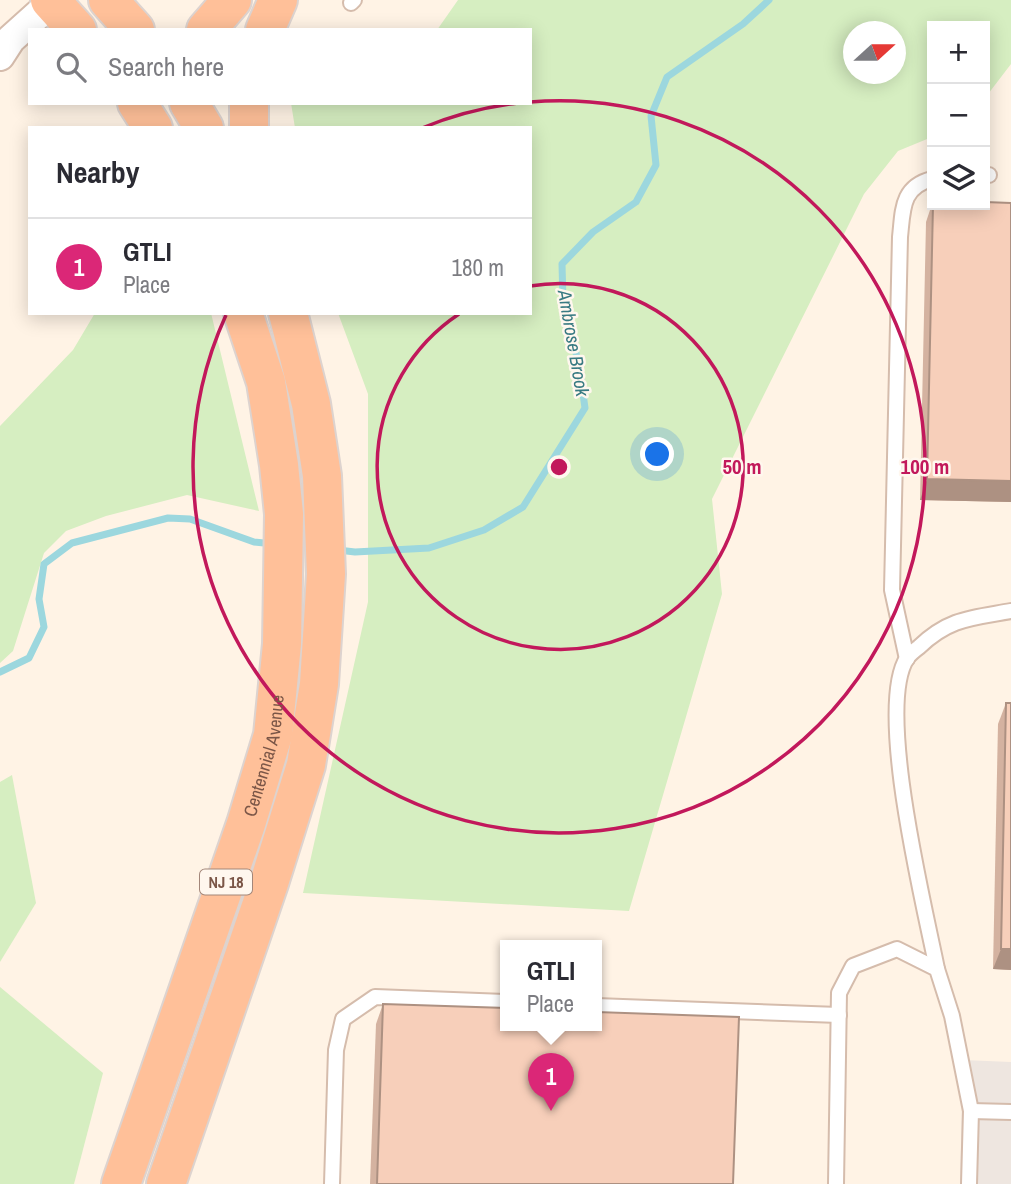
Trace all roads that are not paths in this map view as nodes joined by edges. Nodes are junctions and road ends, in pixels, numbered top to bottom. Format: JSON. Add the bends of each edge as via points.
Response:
{"nodes":[{"id":1,"x":108,"y":0,"type":"edge"},
{"id":2,"x":232,"y":0,"type":"edge"},
{"id":3,"x":278,"y":0,"type":"edge"},
{"id":4,"x":51,"y":1,"type":"edge"},
{"id":5,"x":74,"y":28,"type":"edge"},
{"id":6,"x":133,"y":28,"type":"edge"},
{"id":7,"x":208,"y":28,"type":"edge"},
{"id":8,"x":266,"y":28,"type":"edge"},
{"id":9,"x":0,"y":56,"type":"edge"},
{"id":10,"x":138,"y":105,"type":"edge"},
{"id":11,"x":190,"y":105,"type":"edge"},
{"id":12,"x":249,"y":105,"type":"edge"},
{"id":13,"x":152,"y":126,"type":"edge"},
{"id":14,"x":203,"y":126,"type":"edge"},
{"id":15,"x":249,"y":126,"type":"edge"},
{"id":16,"x":927,"y":180,"type":"edge"},
{"id":17,"x":244,"y":315,"type":"edge"},
{"id":18,"x":289,"y":315,"type":"edge"},
{"id":19,"x":1011,"y":611,"type":"edge"},
{"id":20,"x":907,"y":659,"type":"junction"},
{"id":21,"x":937,"y":969,"type":"junction"},
{"id":22,"x":500,"y":1002,"type":"edge"},
{"id":23,"x":602,"y":1006,"type":"edge"},
{"id":24,"x":839,"y":1015,"type":"junction"},
{"id":25,"x":971,"y":1111,"type":"junction"},
{"id":26,"x":1011,"y":1112,"type":"edge"},
{"id":27,"x":121,"y":1184,"type":"edge"},
{"id":28,"x":166,"y":1184,"type":"edge"},
{"id":29,"x":332,"y":1184,"type":"edge"},
{"id":30,"x":836,"y":1184,"type":"edge"},
{"id":31,"x":968,"y":1184,"type":"edge"}],
"edges":[{"from":1,"to":6,"type":"highway"},
{"from":2,"to":7,"type":"highway"},
{"from":3,"to":8,"type":"highway"},
{"from":4,"to":5,"type":"highway"},
{"from":4,"to":9,"type":"street","via":[[10,39]]},
{"from":10,"to":13,"type":"highway"},
{"from":11,"to":14,"type":"highway"},
{"from":12,"to":15,"type":"highway"},
{"from":16,"to":20,"type":"lane","via":[[911,190],[904,204],[900,237],[892,590]]},
{"from":17,"to":27,"type":"highway","name":"Centennial Avenue","number":"NJ 18","via":[[266,382],[284,514],[282,644],[273,735]]},
{"from":18,"to":28,"type":"highway","number":"NJ 18","via":[[322,476],[326,574],[318,684],[306,765]]},
{"from":19,"to":20,"type":"lane","via":[[960,620],[935,632]]},
{"from":20,"to":21,"type":"lane","via":[[897,692],[897,739]]},
{"from":21,"to":24,"type":"lane","via":[[897,949],[853,966],[839,993]]},
{"from":21,"to":25,"type":"lane","via":[[952,1016]]},
{"from":22,"to":29,"type":"lane","via":[[375,997],[343,1019],[336,1050]]},
{"from":23,"to":24,"type":"lane"},
{"from":24,"to":30,"type":"lane"},
{"from":25,"to":26,"type":"lane"},
{"from":25,"to":31,"type":"lane"}]}
